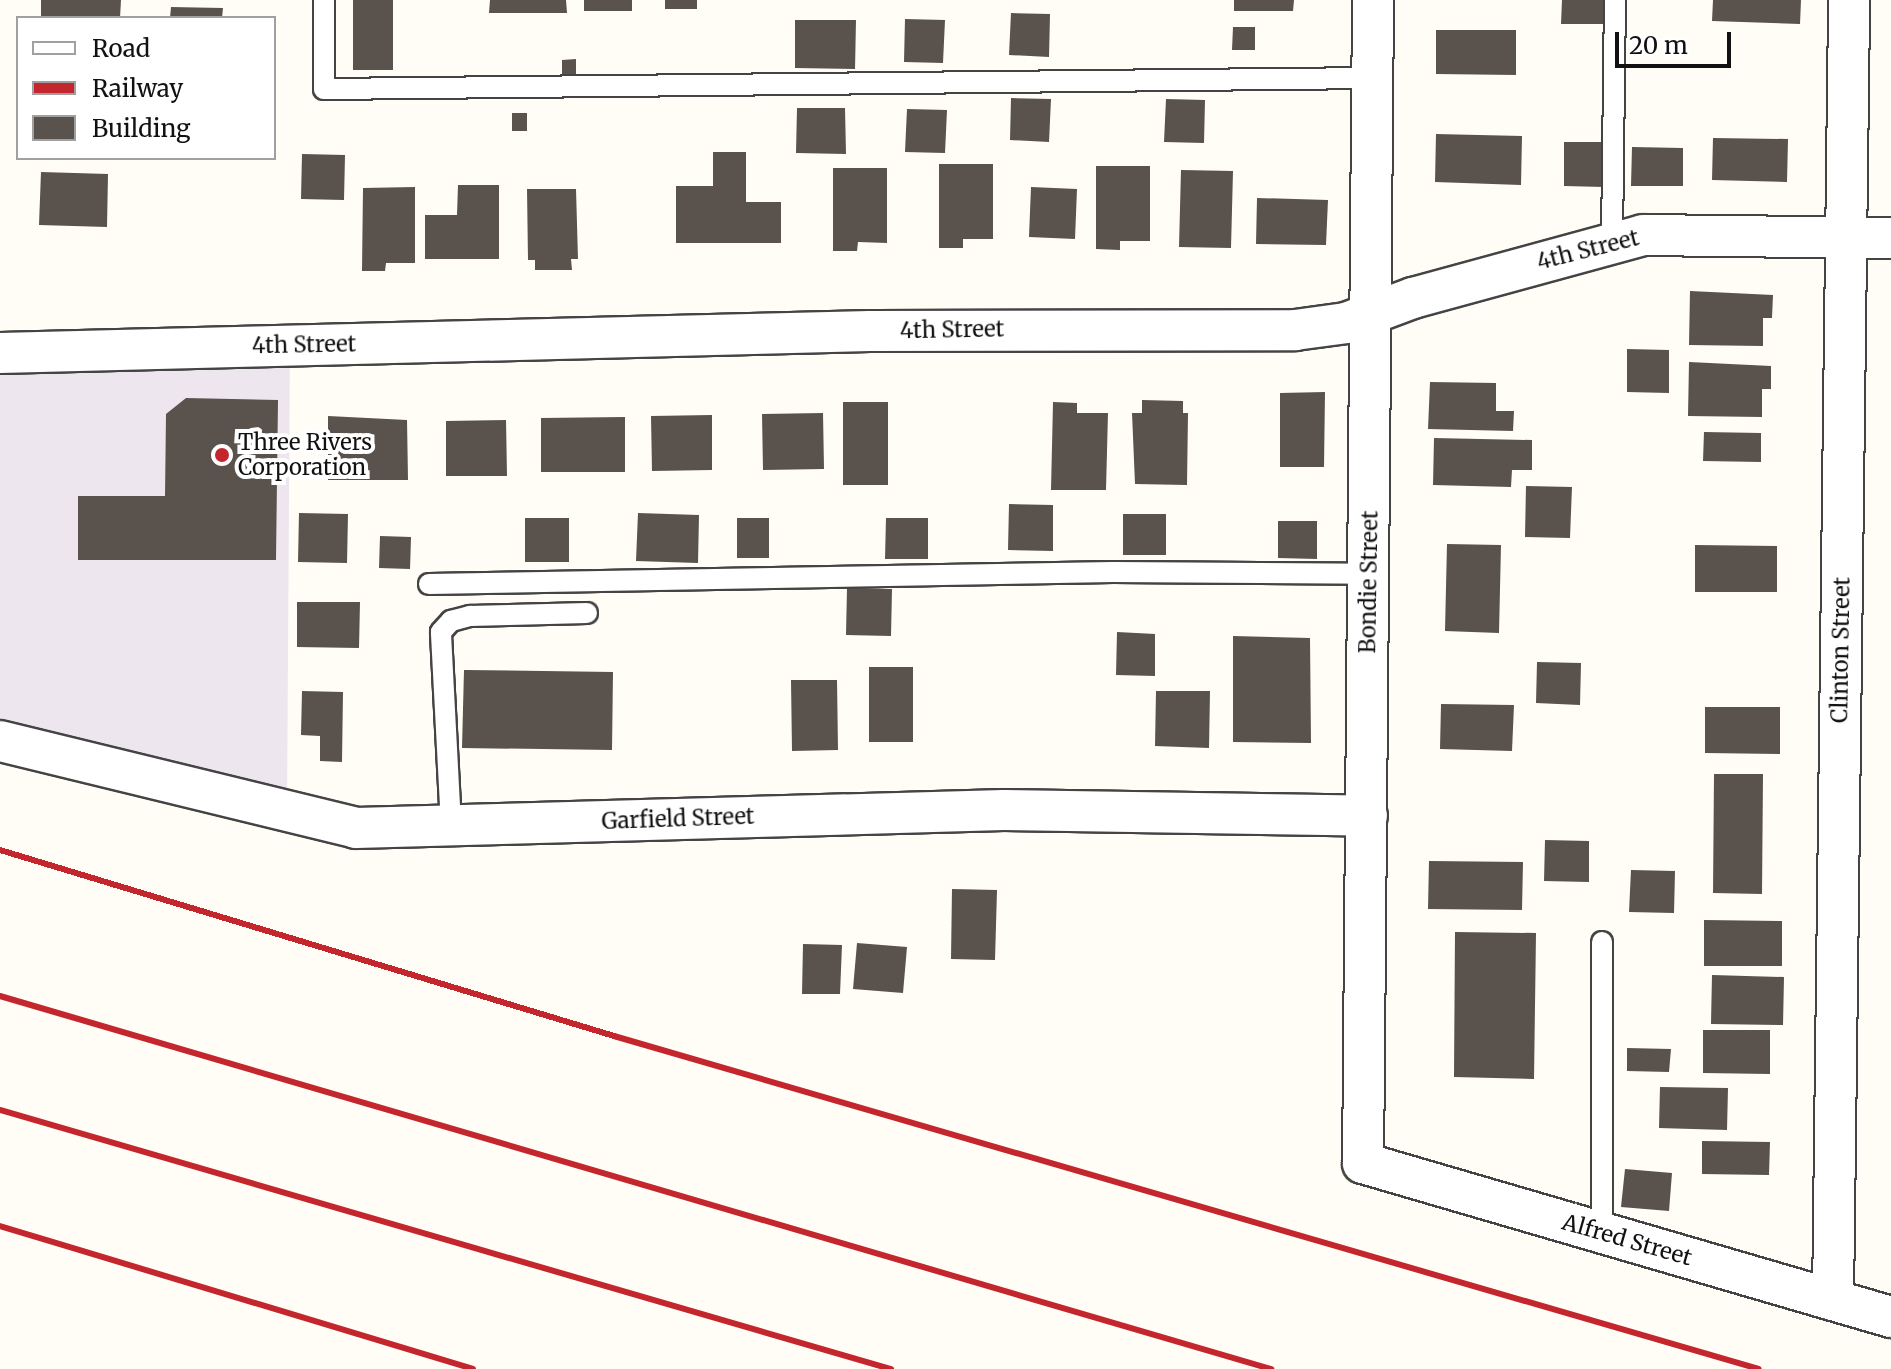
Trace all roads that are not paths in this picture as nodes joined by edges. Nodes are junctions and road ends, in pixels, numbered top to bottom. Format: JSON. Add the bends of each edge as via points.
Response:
{"nodes":[{"id":1,"x":324,"y":0,"type":"edge"},
{"id":2,"x":1373,"y":0,"type":"edge"},
{"id":3,"x":1615,"y":0,"type":"edge"},
{"id":4,"x":1849,"y":0,"type":"edge"},
{"id":5,"x":1372,"y":78,"type":"junction"},
{"id":6,"x":1846,"y":237,"type":"junction"},
{"id":7,"x":1891,"y":238,"type":"edge"},
{"id":8,"x":1612,"y":241,"type":"junction"},
{"id":9,"x":1372,"y":313,"type":"junction"},
{"id":10,"x":0,"y":353,"type":"edge"},
{"id":11,"x":1370,"y":574,"type":"junction"},
{"id":12,"x":429,"y":584,"type":"dead end"},
{"id":13,"x":587,"y":613,"type":"dead end"},
{"id":14,"x":0,"y":741,"type":"edge"},
{"id":15,"x":1367,"y":816,"type":"junction"},
{"id":16,"x":451,"y":825,"type":"junction"},
{"id":17,"x":1602,"y":942,"type":"dead end"},
{"id":18,"x":1363,"y":1163,"type":"joint"},
{"id":19,"x":1602,"y":1233,"type":"junction"},
{"id":20,"x":1833,"y":1300,"type":"junction"},
{"id":21,"x":1891,"y":1317,"type":"edge"}],
"edges":[{"from":1,"to":5,"type":"lane","via":[[324,89]]},
{"from":2,"to":5,"type":"street","name":"Bondie Street"},
{"from":3,"to":8,"type":"lane"},
{"from":4,"to":6,"type":"street","name":"Clinton Street"},
{"from":5,"to":9,"type":"street","name":"Bondie Street"},
{"from":6,"to":7,"type":"street","name":"4th Street"},
{"from":6,"to":8,"type":"street","name":"4th Street","via":[[1643,235]]},
{"from":6,"to":20,"type":"street","name":"Clinton Street"},
{"from":8,"to":9,"type":"street","name":"4th Street"},
{"from":9,"to":10,"type":"street","name":"4th Street","via":[[1346,323],[1295,330],[870,331]]},
{"from":9,"to":11,"type":"street","name":"Bondie Street"},
{"from":11,"to":12,"type":"lane","via":[[1113,572]]},
{"from":11,"to":15,"type":"street","name":"Bondie Street"},
{"from":13,"to":16,"type":"lane","via":[[470,616],[451,621],[441,632]]},
{"from":14,"to":16,"type":"street","name":"Garfield Street","via":[[329,824]]},
{"from":15,"to":16,"type":"street","name":"Garfield Street","via":[[1004,810]]},
{"from":15,"to":18,"type":"street","name":"Bondie Street"},
{"from":17,"to":19,"type":"lane"},
{"from":18,"to":19,"type":"street","name":"Alfred Street"},
{"from":19,"to":20,"type":"street","name":"Alfred Street"},
{"from":20,"to":21,"type":"street","name":"Alfred Street"}]}
